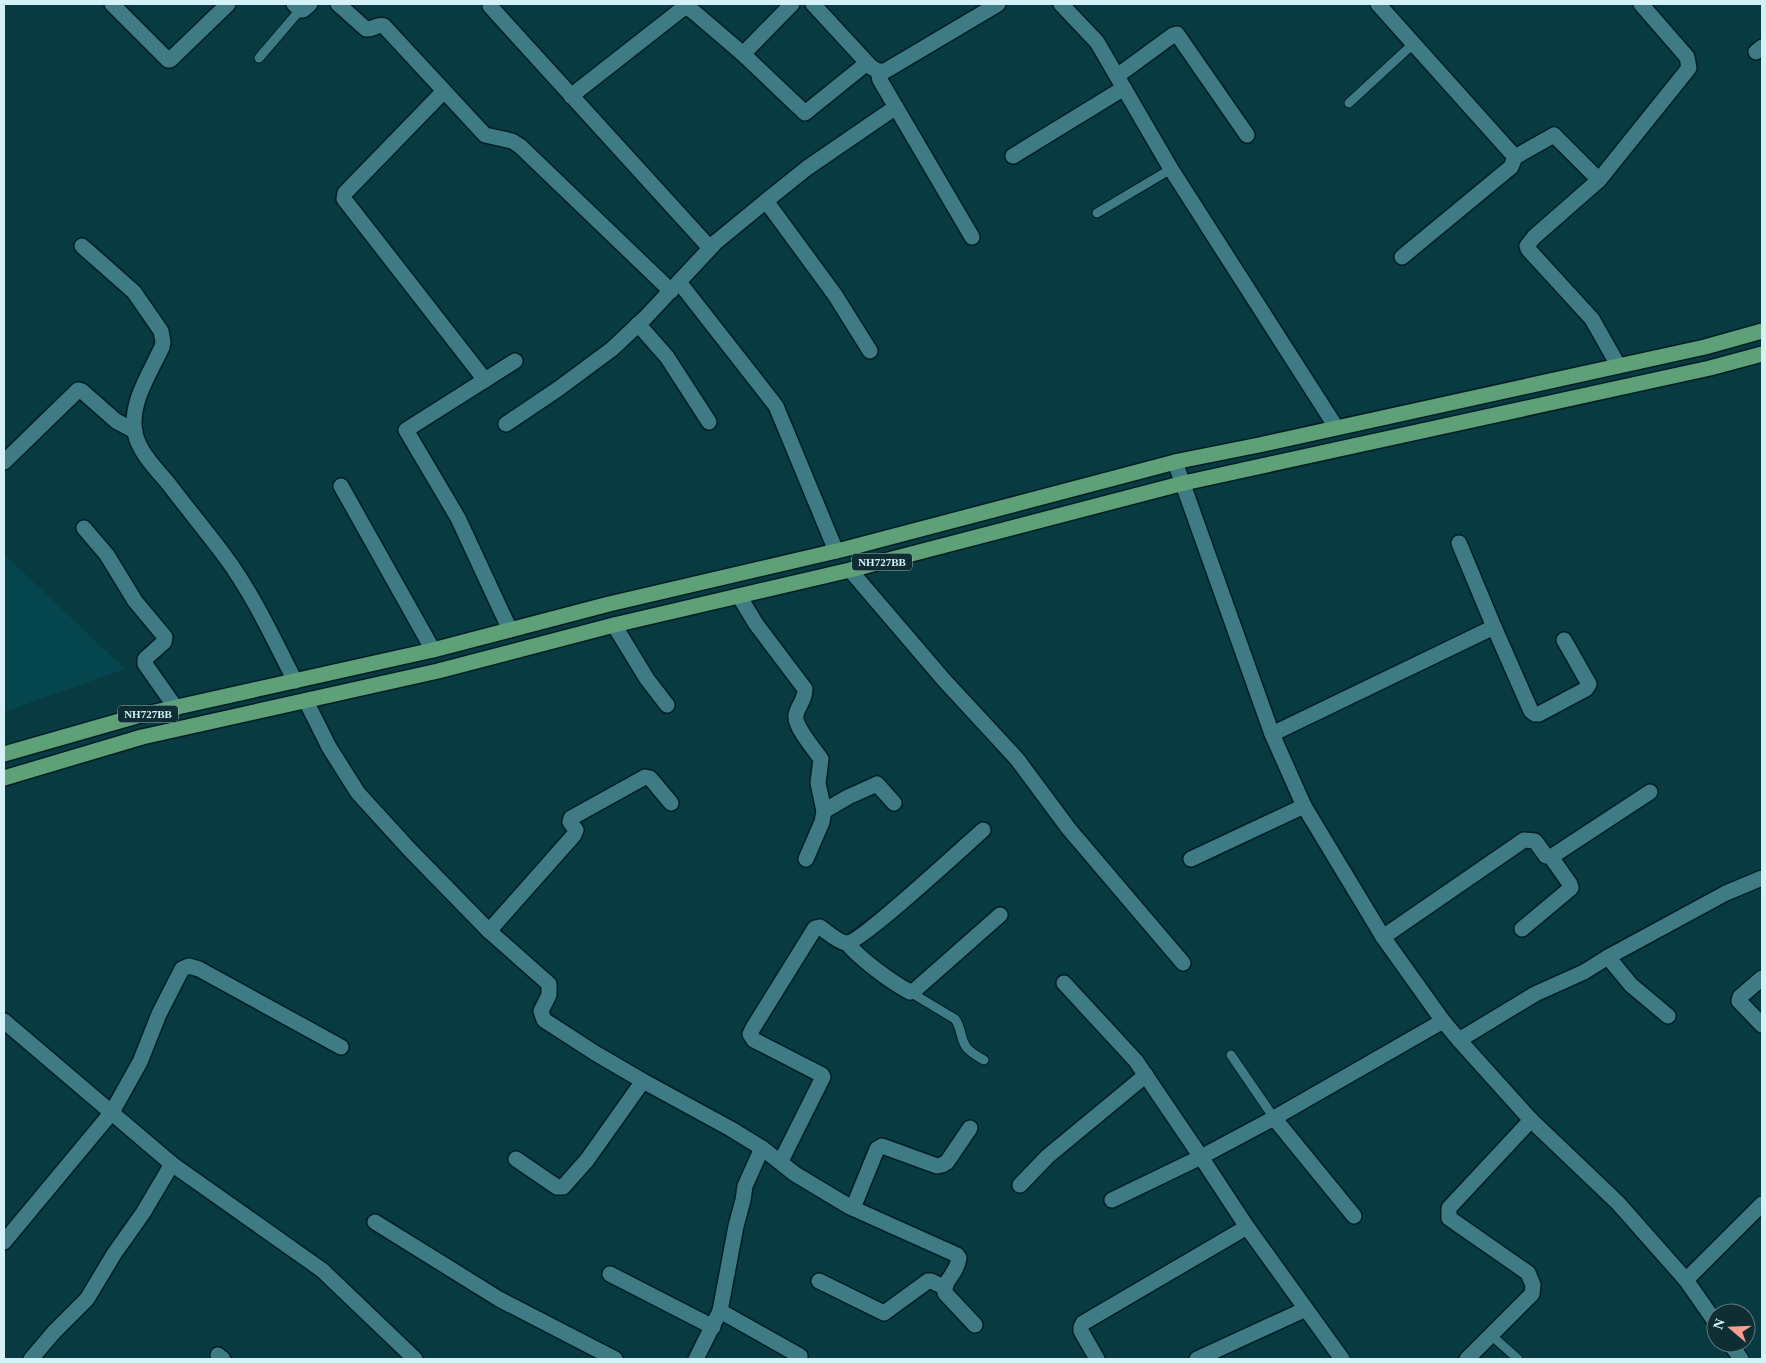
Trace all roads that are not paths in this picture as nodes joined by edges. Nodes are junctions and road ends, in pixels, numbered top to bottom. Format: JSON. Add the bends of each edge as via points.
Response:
{"nodes":[{"id":1,"x":112,"y":4,"type":"edge"},
{"id":2,"x":228,"y":4,"type":"edge"},
{"id":3,"x":338,"y":4,"type":"edge"},
{"id":4,"x":492,"y":4,"type":"edge"},
{"id":5,"x":792,"y":4,"type":"edge"},
{"id":6,"x":813,"y":4,"type":"edge"},
{"id":7,"x":998,"y":4,"type":"edge"},
{"id":8,"x":1061,"y":4,"type":"edge"},
{"id":9,"x":1378,"y":4,"type":"edge"},
{"id":10,"x":1641,"y":4,"type":"edge"},
{"id":11,"x":302,"y":6,"type":"edge"},
{"id":12,"x":1413,"y":44,"type":"junction"},
{"id":13,"x":743,"y":54,"type":"junction"},
{"id":14,"x":258,"y":58,"type":"dead end"},
{"id":15,"x":873,"y":67,"type":"junction"},
{"id":16,"x":1121,"y":82,"type":"junction"},
{"id":17,"x":444,"y":91,"type":"junction"},
{"id":18,"x":571,"y":96,"type":"junction"},
{"id":19,"x":1349,"y":103,"type":"dead end"},
{"id":20,"x":896,"y":107,"type":"junction"},
{"id":21,"x":1247,"y":135,"type":"dead end"},
{"id":22,"x":1013,"y":156,"type":"dead end"},
{"id":23,"x":1515,"y":157,"type":"junction"},
{"id":24,"x":1171,"y":169,"type":"junction"},
{"id":25,"x":1600,"y":180,"type":"junction"},
{"id":26,"x":766,"y":201,"type":"junction"},
{"id":27,"x":1097,"y":213,"type":"dead end"},
{"id":28,"x":972,"y":237,"type":"dead end"},
{"id":29,"x":82,"y":246,"type":"dead end"},
{"id":30,"x":710,"y":248,"type":"junction"},
{"id":31,"x":1402,"y":257,"type":"dead end"},
{"id":32,"x":675,"y":286,"type":"junction"},
{"id":33,"x":638,"y":324,"type":"junction"},
{"id":34,"x":1762,"y":331,"type":"edge"},
{"id":35,"x":870,"y":351,"type":"dead end"},
{"id":36,"x":1762,"y":354,"type":"edge"},
{"id":37,"x":515,"y":361,"type":"dead end"},
{"id":38,"x":1618,"y":365,"type":"junction"},
{"id":39,"x":486,"y":380,"type":"junction"},
{"id":40,"x":709,"y":422,"type":"dead end"},
{"id":41,"x":506,"y":424,"type":"dead end"},
{"id":42,"x":1336,"y":428,"type":"junction"},
{"id":43,"x":135,"y":431,"type":"junction"},
{"id":44,"x":4,"y":462,"type":"edge"},
{"id":45,"x":1175,"y":462,"type":"junction"},
{"id":46,"x":1184,"y":482,"type":"junction"},
{"id":47,"x":341,"y":486,"type":"dead end"},
{"id":48,"x":84,"y":528,"type":"dead end"},
{"id":49,"x":1460,"y":543,"type":"dead end"},
{"id":50,"x":836,"y":551,"type":"junction"},
{"id":51,"x":850,"y":570,"type":"junction"},
{"id":52,"x":739,"y":596,"type":"junction"},
{"id":53,"x":614,"y":625,"type":"junction"},
{"id":54,"x":1494,"y":627,"type":"junction"},
{"id":55,"x":510,"y":630,"type":"junction"},
{"id":56,"x":1564,"y":640,"type":"dead end"},
{"id":57,"x":433,"y":650,"type":"junction"},
{"id":58,"x":295,"y":681,"type":"junction"},
{"id":59,"x":306,"y":701,"type":"junction"},
{"id":60,"x":667,"y":705,"type":"dead end"},
{"id":61,"x":176,"y":708,"type":"junction"},
{"id":62,"x":1272,"y":734,"type":"junction"},
{"id":63,"x":4,"y":754,"type":"edge"},
{"id":64,"x":4,"y":778,"type":"edge"},
{"id":65,"x":1650,"y":792,"type":"dead end"},
{"id":66,"x":671,"y":803,"type":"dead end"},
{"id":67,"x":894,"y":803,"type":"dead end"},
{"id":68,"x":1304,"y":806,"type":"junction"},
{"id":69,"x":824,"y":810,"type":"junction"},
{"id":70,"x":983,"y":830,"type":"dead end"},
{"id":71,"x":1551,"y":857,"type":"junction"},
{"id":72,"x":806,"y":859,"type":"dead end"},
{"id":73,"x":1191,"y":859,"type":"dead end"},
{"id":74,"x":1762,"y":878,"type":"edge"},
{"id":75,"x":1000,"y":915,"type":"dead end"},
{"id":76,"x":1522,"y":929,"type":"dead end"},
{"id":77,"x":488,"y":931,"type":"junction"},
{"id":78,"x":1383,"y":937,"type":"junction"},
{"id":79,"x":847,"y":943,"type":"junction"},
{"id":80,"x":1608,"y":956,"type":"junction"},
{"id":81,"x":1183,"y":964,"type":"dead end"},
{"id":82,"x":1762,"y":978,"type":"edge"},
{"id":83,"x":1064,"y":983,"type":"dead end"},
{"id":84,"x":910,"y":992,"type":"junction"},
{"id":85,"x":1668,"y":1016,"type":"dead end"},
{"id":86,"x":4,"y":1021,"type":"edge"},
{"id":87,"x":1443,"y":1021,"type":"junction"},
{"id":88,"x":1762,"y":1025,"type":"edge"},
{"id":89,"x":1459,"y":1040,"type":"junction"},
{"id":90,"x":342,"y":1047,"type":"dead end"},
{"id":91,"x":1231,"y":1055,"type":"dead end"},
{"id":92,"x":984,"y":1060,"type":"dead end"},
{"id":93,"x":1146,"y":1075,"type":"junction"},
{"id":94,"x":643,"y":1082,"type":"junction"},
{"id":95,"x":112,"y":1112,"type":"junction"},
{"id":96,"x":1274,"y":1118,"type":"junction"},
{"id":97,"x":1531,"y":1120,"type":"junction"},
{"id":98,"x":970,"y":1128,"type":"dead end"},
{"id":99,"x":762,"y":1148,"type":"junction"},
{"id":100,"x":1201,"y":1157,"type":"junction"},
{"id":101,"x":516,"y":1159,"type":"dead end"},
{"id":102,"x":781,"y":1161,"type":"junction"},
{"id":103,"x":172,"y":1164,"type":"junction"},
{"id":104,"x":1020,"y":1185,"type":"dead end"},
{"id":105,"x":1112,"y":1200,"type":"dead end"},
{"id":106,"x":1762,"y":1204,"type":"edge"},
{"id":107,"x":853,"y":1208,"type":"junction"},
{"id":108,"x":1354,"y":1216,"type":"dead end"},
{"id":109,"x":375,"y":1222,"type":"dead end"},
{"id":110,"x":1247,"y":1227,"type":"junction"},
{"id":111,"x":4,"y":1242,"type":"edge"},
{"id":112,"x":610,"y":1274,"type":"dead end"},
{"id":113,"x":819,"y":1280,"type":"dead end"},
{"id":114,"x":1686,"y":1280,"type":"junction"},
{"id":115,"x":944,"y":1287,"type":"junction"},
{"id":116,"x":1306,"y":1309,"type":"junction"},
{"id":117,"x":1706,"y":1309,"type":"edge"},
{"id":118,"x":720,"y":1311,"type":"junction"},
{"id":119,"x":975,"y":1325,"type":"dead end"},
{"id":120,"x":712,"y":1327,"type":"junction"},
{"id":121,"x":1491,"y":1335,"type":"junction"},
{"id":122,"x":800,"y":1356,"type":"dead end"},
{"id":123,"x":408,"y":1357,"type":"edge"},
{"id":124,"x":31,"y":1359,"type":"edge"},
{"id":125,"x":615,"y":1359,"type":"edge"},
{"id":126,"x":696,"y":1359,"type":"edge"},
{"id":127,"x":1097,"y":1359,"type":"edge"},
{"id":128,"x":1197,"y":1359,"type":"edge"},
{"id":129,"x":1342,"y":1359,"type":"edge"},
{"id":130,"x":1467,"y":1359,"type":"edge"},
{"id":131,"x":1518,"y":1359,"type":"edge"}],
"edges":[{"from":1,"to":2,"type":"street","via":[[170,60]]},
{"from":3,"to":17,"type":"street","via":[[366,29],[384,26]]},
{"from":4,"to":18,"type":"street","via":[[490,6]]},
{"from":5,"to":13,"type":"street"},
{"from":6,"to":15,"type":"street"},
{"from":7,"to":15,"type":"street","via":[[885,71]]},
{"from":8,"to":16,"type":"street","via":[[1097,42]]},
{"from":9,"to":12,"type":"street"},
{"from":10,"to":25,"type":"street","via":[[1688,57],[1689,68]]},
{"from":11,"to":14,"type":"lane"},
{"from":12,"to":19,"type":"lane"},
{"from":12,"to":23,"type":"street"},
{"from":13,"to":15,"type":"street","via":[[805,113]]},
{"from":13,"to":18,"type":"street","via":[[694,12],[682,9]]},
{"from":15,"to":20,"type":"street"},
{"from":16,"to":21,"type":"street","via":[[1177,34]]},
{"from":16,"to":22,"type":"street"},
{"from":16,"to":24,"type":"street"},
{"from":17,"to":32,"type":"street","via":[[485,135],[520,146]]},
{"from":17,"to":39,"type":"street","via":[[345,193],[344,200]]},
{"from":18,"to":30,"type":"street"},
{"from":20,"to":26,"type":"street","via":[[807,168]]},
{"from":20,"to":28,"type":"street"},
{"from":23,"to":25,"type":"street","via":[[1554,135]]},
{"from":23,"to":31,"type":"street","via":[[1512,167]]},
{"from":24,"to":27,"type":"lane"},
{"from":24,"to":42,"type":"street"},
{"from":25,"to":38,"type":"street","via":[[1527,246],[1592,319]]},
{"from":26,"to":30,"type":"street"},
{"from":26,"to":35,"type":"street","via":[[835,295]]},
{"from":29,"to":43,"type":"street","via":[[134,292],[161,331],[162,348],[139,395],[134,416]]},
{"from":30,"to":32,"type":"street"},
{"from":32,"to":33,"type":"street"},
{"from":32,"to":50,"type":"street","via":[[776,406]]},
{"from":33,"to":40,"type":"street","via":[[667,357]]},
{"from":33,"to":41,"type":"street","via":[[612,349]]},
{"from":34,"to":38,"type":"highway","number":"NH727BB"},
{"from":36,"to":46,"type":"highway","number":"NH727BB"},
{"from":37,"to":39,"type":"street"},
{"from":38,"to":42,"type":"highway","number":"NH727BB"},
{"from":39,"to":55,"type":"street","via":[[406,430],[458,518]]},
{"from":42,"to":45,"type":"highway","number":"NH727BB"},
{"from":43,"to":44,"type":"street","via":[[116,421],[78,390]]},
{"from":43,"to":58,"type":"street","via":[[138,443],[150,461],[247,589]]},
{"from":45,"to":46,"type":"street"},
{"from":45,"to":50,"type":"highway","number":"NH727BB"},
{"from":46,"to":51,"type":"highway","number":"NH727BB"},
{"from":46,"to":62,"type":"street"},
{"from":47,"to":57,"type":"street"},
{"from":48,"to":61,"type":"street","via":[[107,555],[135,601],[164,637],[164,642],[145,659],[145,664]]},
{"from":49,"to":54,"type":"street"},
{"from":50,"to":55,"type":"highway","number":"NH727BB"},
{"from":51,"to":52,"type":"highway","number":"NH727BB"},
{"from":51,"to":81,"type":"street","via":[[1017,759],[1069,829]]},
{"from":52,"to":53,"type":"highway","number":"NH727BB"},
{"from":52,"to":69,"type":"street","via":[[756,624],[806,689],[797,713],[797,724],[821,759],[818,783]]},
{"from":53,"to":59,"type":"highway","number":"NH727BB"},
{"from":53,"to":60,"type":"street"},
{"from":54,"to":56,"type":"street","via":[[1534,714],[1586,689],[1589,684]]},
{"from":54,"to":62,"type":"street"},
{"from":55,"to":57,"type":"highway","number":"NH727BB"},
{"from":57,"to":58,"type":"highway","number":"NH727BB"},
{"from":58,"to":61,"type":"highway","number":"NH727BB"},
{"from":59,"to":64,"type":"highway","number":"NH727BB","via":[[142,737]]},
{"from":59,"to":77,"type":"street","via":[[329,747],[358,793]]},
{"from":61,"to":63,"type":"highway","number":"NH727BB"},
{"from":62,"to":68,"type":"street"},
{"from":65,"to":71,"type":"street"},
{"from":66,"to":77,"type":"street","via":[[650,778],[645,777],[571,818],[576,830],[574,835]]},
{"from":67,"to":69,"type":"street","via":[[877,784]]},
{"from":68,"to":73,"type":"street"},
{"from":68,"to":78,"type":"street"},
{"from":69,"to":72,"type":"street"},
{"from":70,"to":79,"type":"street","via":[[873,926]]},
{"from":71,"to":76,"type":"street","via":[[1571,888]]},
{"from":71,"to":78,"type":"street","via":[[1546,856],[1535,841],[1524,840]]},
{"from":74,"to":80,"type":"street","via":[[1726,893]]},
{"from":75,"to":84,"type":"street"},
{"from":77,"to":94,"type":"street","via":[[549,984],[549,995],[541,1011],[544,1020]]},
{"from":78,"to":87,"type":"street"},
{"from":79,"to":84,"type":"street","via":[[853,951]]},
{"from":79,"to":102,"type":"street","via":[[820,927],[815,928],[750,1034],[754,1040],[823,1077]]},
{"from":80,"to":85,"type":"street","via":[[1631,985]]},
{"from":80,"to":89,"type":"street","via":[[1584,972],[1535,994]]},
{"from":82,"to":88,"type":"street","via":[[1739,1001]]},
{"from":83,"to":93,"type":"street"},
{"from":84,"to":92,"type":"lane","via":[[954,1019],[960,1025],[967,1049]]},
{"from":86,"to":95,"type":"street"},
{"from":87,"to":89,"type":"street"},
{"from":87,"to":96,"type":"street"},
{"from":89,"to":97,"type":"street"},
{"from":90,"to":95,"type":"street","via":[[189,966],[182,969],[140,1062]]},
{"from":91,"to":96,"type":"lane"},
{"from":93,"to":100,"type":"street"},
{"from":93,"to":104,"type":"street","via":[[1048,1156]]},
{"from":94,"to":99,"type":"street"},
{"from":94,"to":101,"type":"street","via":[[587,1160],[563,1187],[557,1188]]},
{"from":95,"to":103,"type":"street"},
{"from":95,"to":111,"type":"street"},
{"from":96,"to":100,"type":"street"},
{"from":96,"to":108,"type":"street"},
{"from":97,"to":114,"type":"street","via":[[1618,1203]]},
{"from":97,"to":121,"type":"street","via":[[1448,1214],[1449,1218],[1528,1272],[1533,1285],[1532,1294]]},
{"from":98,"to":107,"type":"street","via":[[942,1165],[882,1146],[877,1150]]},
{"from":99,"to":102,"type":"street"},
{"from":99,"to":118,"type":"street","via":[[745,1186]]},
{"from":100,"to":105,"type":"street"},
{"from":100,"to":110,"type":"street"},
{"from":102,"to":107,"type":"street","via":[[800,1177]]},
{"from":103,"to":123,"type":"street","via":[[322,1270]]},
{"from":103,"to":124,"type":"street","via":[[87,1299]]},
{"from":106,"to":114,"type":"street"},
{"from":107,"to":115,"type":"street","via":[[957,1255],[958,1268]]},
{"from":109,"to":125,"type":"street","via":[[507,1304]]},
{"from":110,"to":116,"type":"street"},
{"from":110,"to":127,"type":"street","via":[[1083,1323],[1082,1331]]},
{"from":112,"to":120,"type":"street"},
{"from":113,"to":115,"type":"street","via":[[884,1313],[928,1281]]},
{"from":114,"to":117,"type":"street"},
{"from":115,"to":119,"type":"street","via":[[944,1294]]},
{"from":116,"to":128,"type":"street"},
{"from":116,"to":129,"type":"street"},
{"from":118,"to":120,"type":"street"},
{"from":118,"to":122,"type":"street"},
{"from":120,"to":126,"type":"street"},
{"from":121,"to":130,"type":"street"},
{"from":121,"to":131,"type":"lane"}]}
